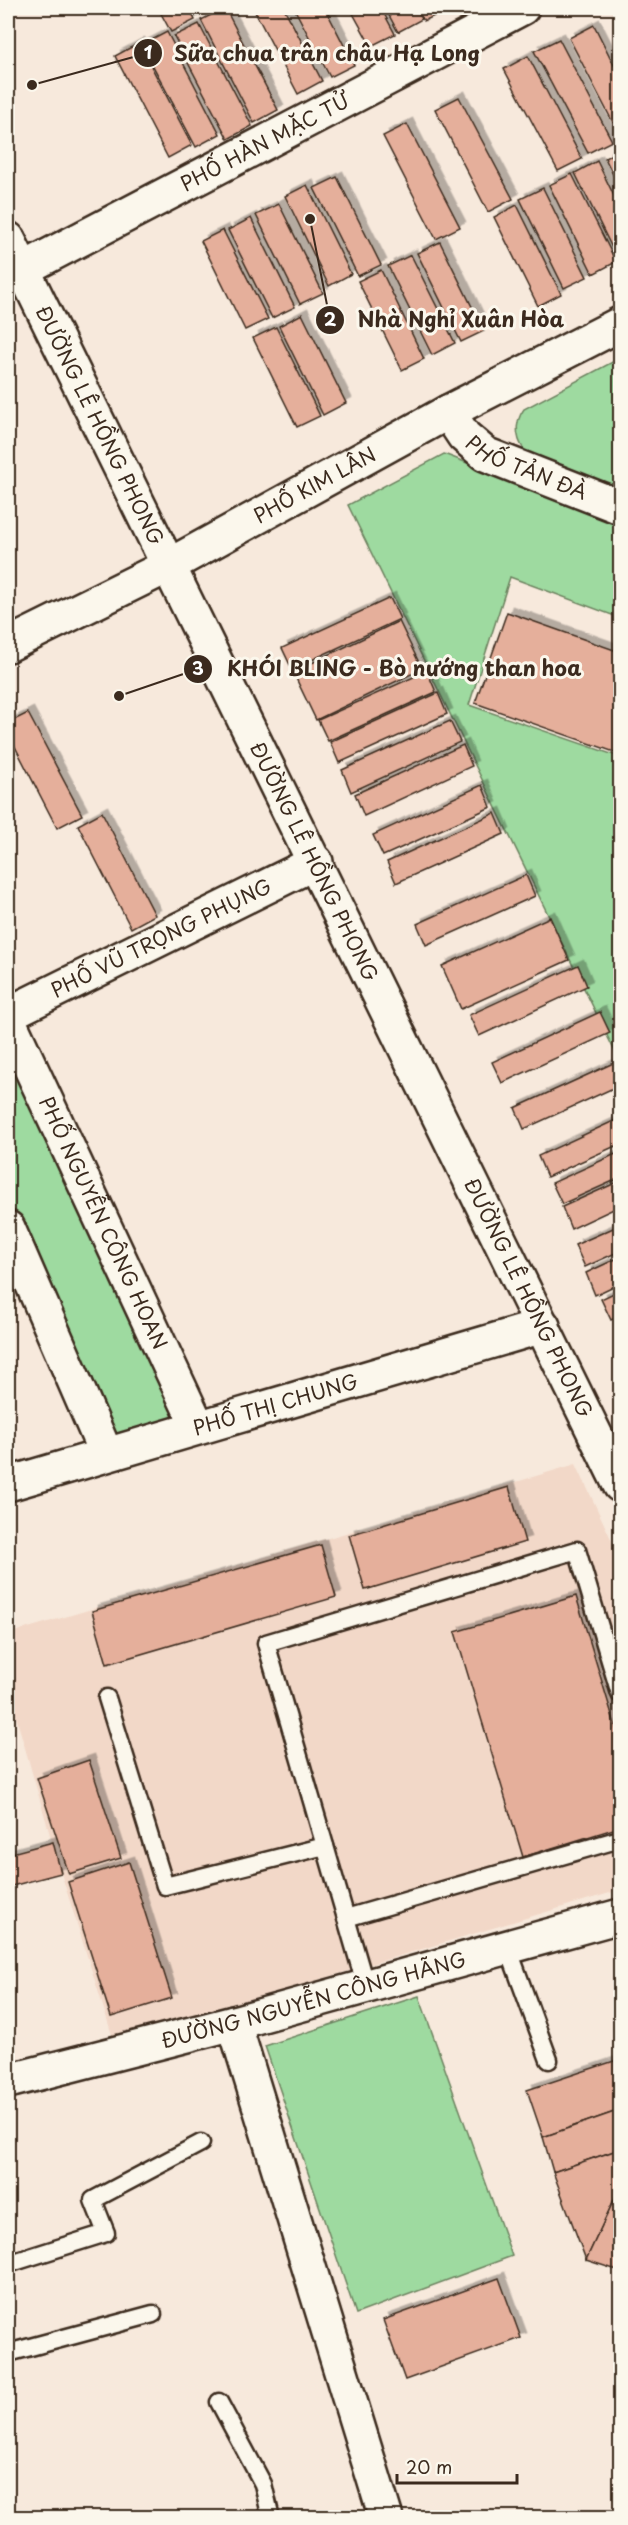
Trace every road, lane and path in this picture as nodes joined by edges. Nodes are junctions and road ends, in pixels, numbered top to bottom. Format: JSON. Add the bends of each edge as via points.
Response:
{"nodes":[{"id":1,"x":522,"y":8,"type":"edge"},
{"id":2,"x":8,"y":239,"type":"edge"},
{"id":3,"x":15,"y":273,"type":"edge"},
{"id":4,"x":621,"y":324,"type":"edge"},
{"id":5,"x":448,"y":412,"type":"junction"},
{"id":6,"x":621,"y":507,"type":"edge"},
{"id":7,"x":170,"y":565,"type":"junction"},
{"id":8,"x":8,"y":645,"type":"edge"},
{"id":9,"x":316,"y":862,"type":"junction"},
{"id":10,"x":8,"y":1014,"type":"edge"},
{"id":11,"x":8,"y":1020,"type":"edge"},
{"id":12,"x":8,"y":1228,"type":"edge"},
{"id":13,"x":543,"y":1326,"type":"junction"},
{"id":14,"x":198,"y":1427,"type":"junction"},
{"id":15,"x":106,"y":1454,"type":"junction"},
{"id":16,"x":8,"y":1484,"type":"edge"},
{"id":17,"x":621,"y":1485,"type":"edge"},
{"id":18,"x":621,"y":1694,"type":"edge"},
{"id":19,"x":106,"y":1698,"type":"dead end"},
{"id":20,"x":621,"y":1839,"type":"edge"},
{"id":21,"x":325,"y":1846,"type":"junction"},
{"id":22,"x":621,"y":1916,"type":"edge"},
{"id":23,"x":346,"y":1918,"type":"junction"},
{"id":24,"x":508,"y":1947,"type":"junction"},
{"id":25,"x":366,"y":1987,"type":"junction"},
{"id":26,"x":234,"y":2023,"type":"junction"},
{"id":27,"x":549,"y":2060,"type":"dead end"},
{"id":28,"x":8,"y":2081,"type":"edge"},
{"id":29,"x":201,"y":2143,"type":"dead end"},
{"id":30,"x":8,"y":2264,"type":"edge"},
{"id":31,"x":153,"y":2314,"type":"dead end"},
{"id":32,"x":8,"y":2353,"type":"edge"},
{"id":33,"x":219,"y":2402,"type":"dead end"},
{"id":34,"x":272,"y":2517,"type":"edge"},
{"id":35,"x":386,"y":2517,"type":"edge"}],
"edges":[{"from":1,"to":3,"type":"street","name":"PHỐ HÀN MẶC TỬ"},
{"from":2,"to":3,"type":"street","name":"ĐƯỜNG LÊ HỒNG PHONG"},
{"from":3,"to":7,"type":"street","name":"ĐƯỜNG LÊ HỒNG PHONG"},
{"from":4,"to":5,"type":"street","name":"PHỐ KIM LÂN"},
{"from":5,"to":6,"type":"street","name":"PHỐ TẢN ĐÀ","via":[[464,436],[485,454]]},
{"from":5,"to":7,"type":"street","name":"PHỐ KIM LÂN"},
{"from":7,"to":8,"type":"street","name":"PHỐ KIM LÂN"},
{"from":7,"to":9,"type":"street","name":"ĐƯỜNG LÊ HỒNG PHONG"},
{"from":9,"to":10,"type":"street","name":"PHỐ VŨ TRỌNG PHỤNG"},
{"from":9,"to":13,"type":"street","name":"ĐƯỜNG LÊ HỒNG PHONG"},
{"from":11,"to":14,"type":"street","name":"PHỐ NGUYỄN CÔNG HOAN"},
{"from":12,"to":15,"type":"street"},
{"from":13,"to":14,"type":"street","name":"PHỐ THỊ CHUNG"},
{"from":13,"to":17,"type":"street","name":"ĐƯỜNG LÊ HỒNG PHONG"},
{"from":14,"to":15,"type":"street","name":"PHỐ THỊ CHUNG"},
{"from":15,"to":16,"type":"street","name":"PHỐ THỊ CHUNG"},
{"from":18,"to":21,"type":"lane","via":[[577,1550],[266,1643]]},
{"from":19,"to":21,"type":"lane","via":[[165,1886]]},
{"from":20,"to":23,"type":"lane"},
{"from":21,"to":23,"type":"lane"},
{"from":22,"to":24,"type":"street","name":"ĐƯỜNG NGUYỄN CÔNG HÃNG"},
{"from":23,"to":25,"type":"lane"},
{"from":24,"to":25,"type":"street","name":"ĐƯỜNG NGUYỄN CÔNG HÃNG"},
{"from":24,"to":27,"type":"lane"},
{"from":25,"to":26,"type":"street","name":"ĐƯỜNG NGUYỄN CÔNG HÃNG"},
{"from":26,"to":28,"type":"street","name":"ĐƯỜNG NGUYỄN CÔNG HÃNG"},
{"from":26,"to":35,"type":"street"},
{"from":29,"to":30,"type":"lane","via":[[93,2200],[106,2233]]},
{"from":31,"to":32,"type":"lane"},
{"from":33,"to":34,"type":"lane","via":[[263,2484]]}]}
